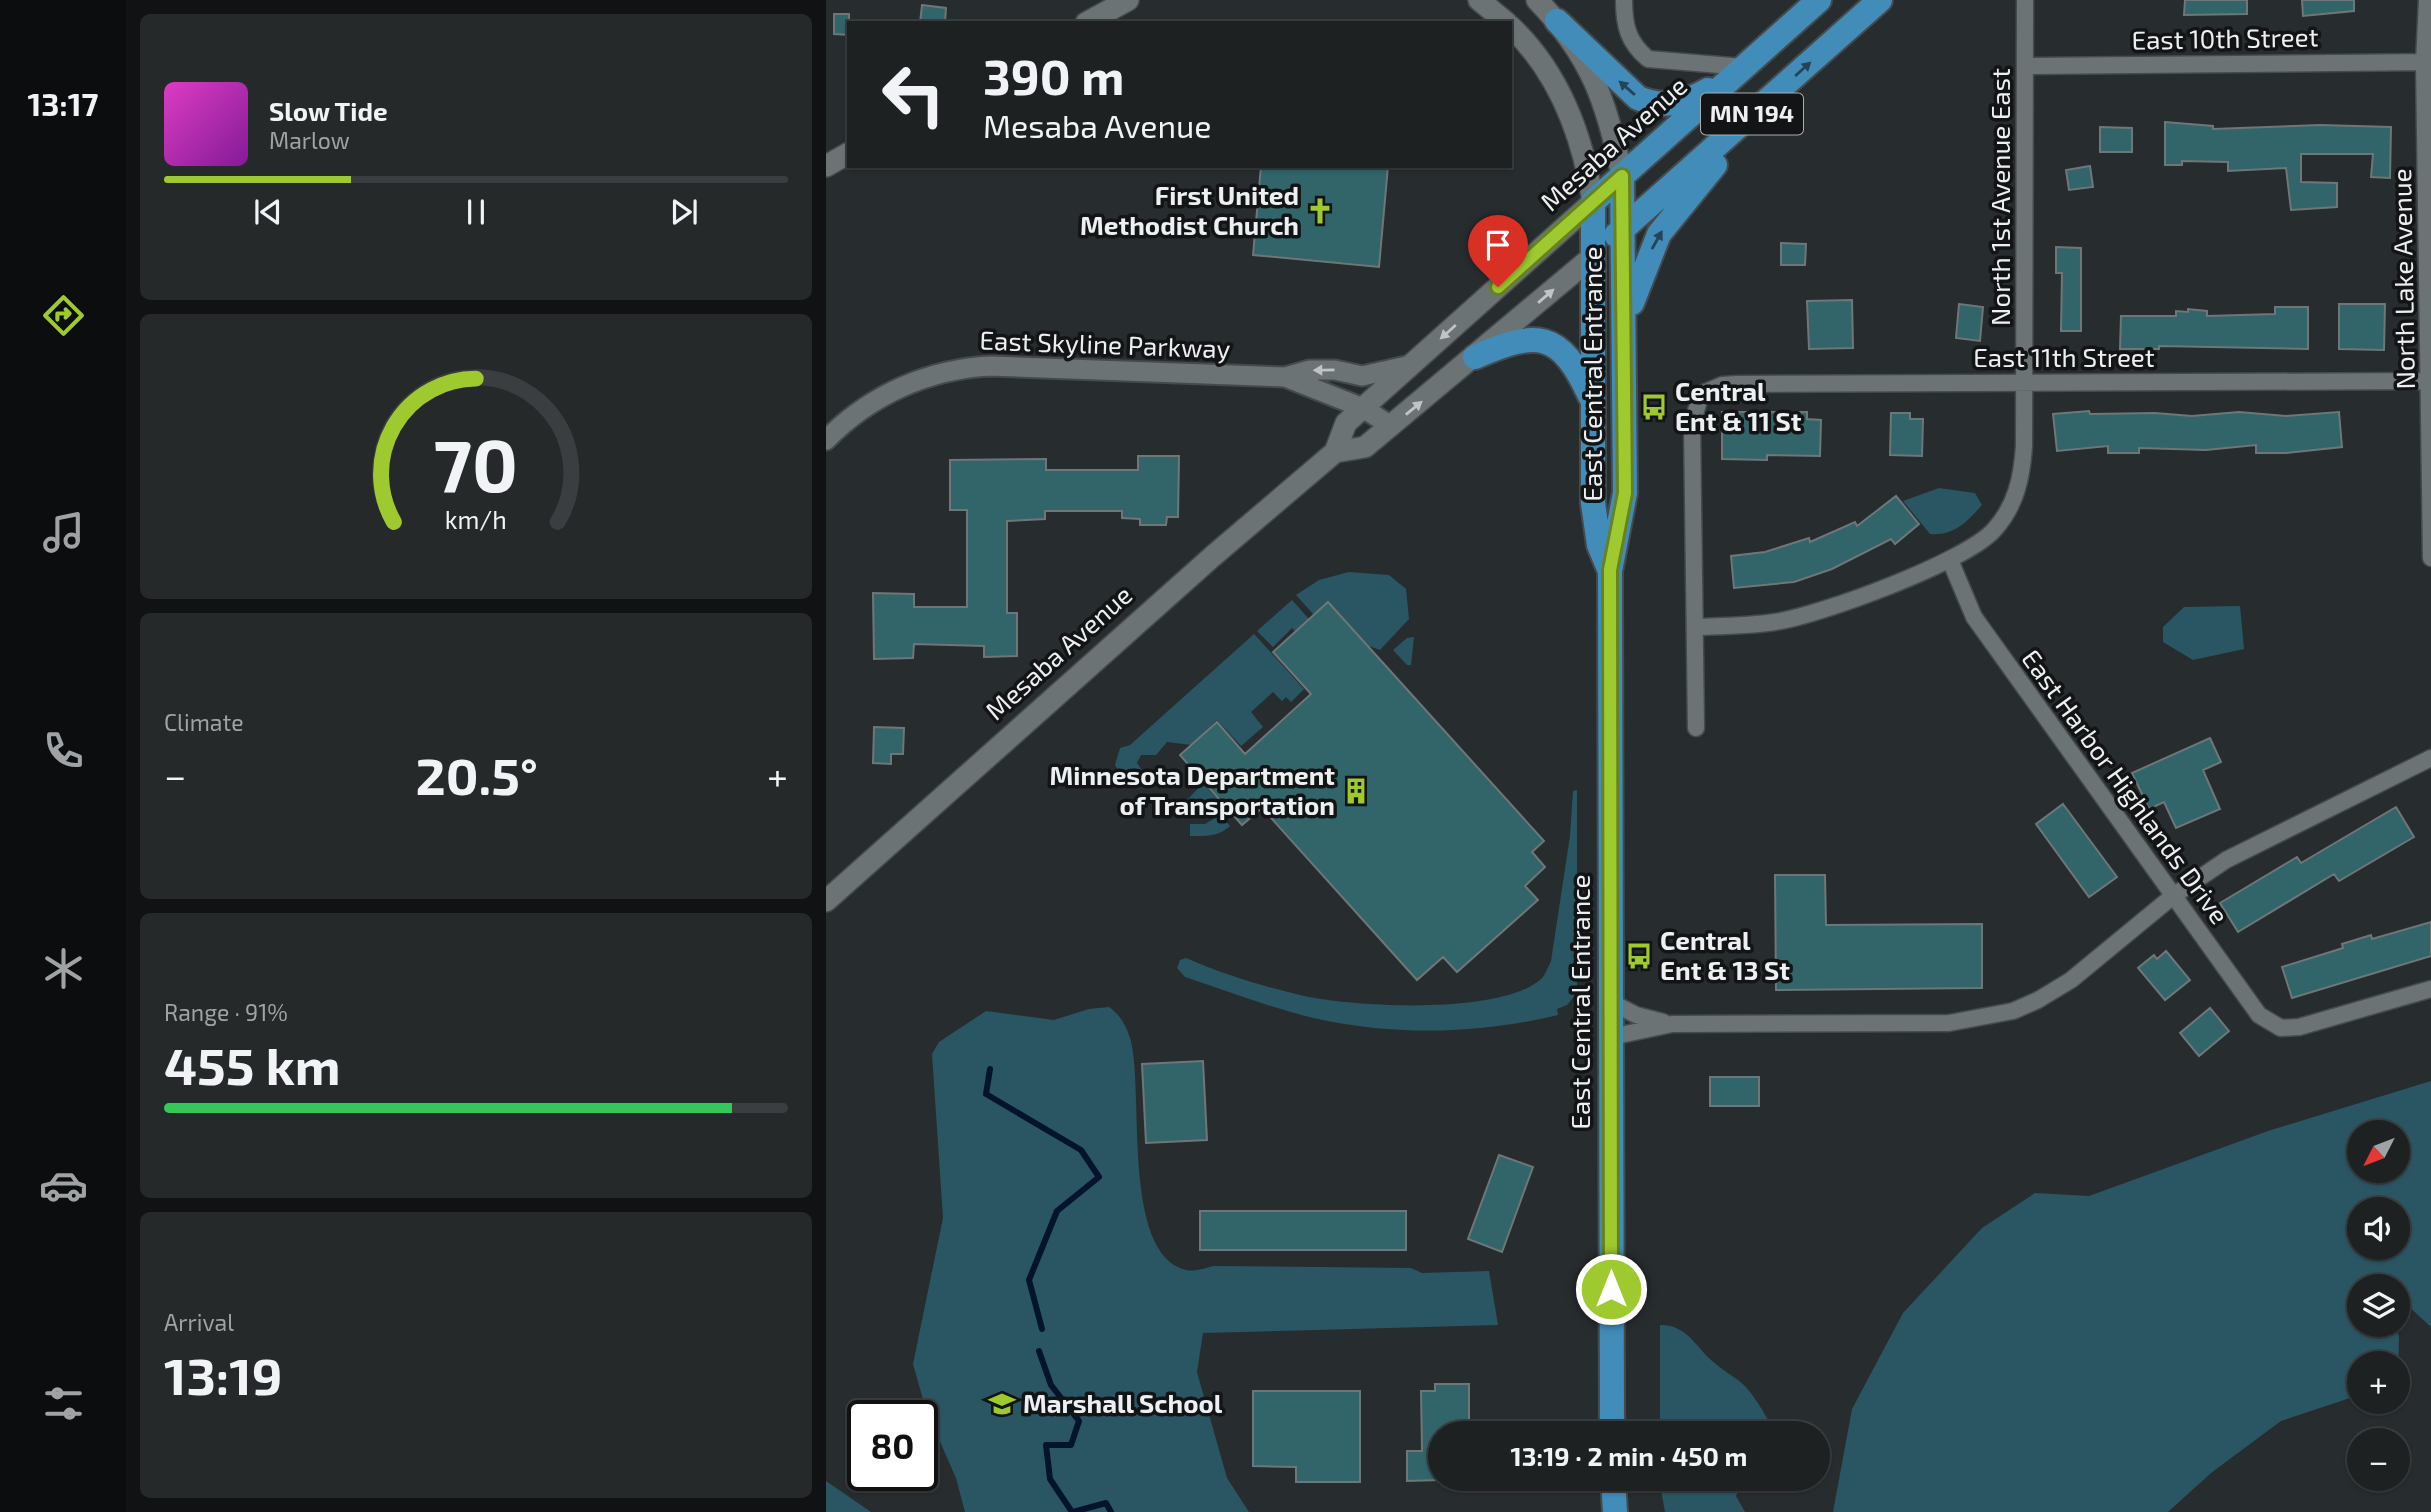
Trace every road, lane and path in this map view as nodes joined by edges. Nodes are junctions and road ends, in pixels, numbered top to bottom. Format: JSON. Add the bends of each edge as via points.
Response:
{"nodes":[{"id":1,"x":1128,"y":0,"type":"edge"},
{"id":2,"x":1479,"y":0,"type":"edge"},
{"id":3,"x":1537,"y":0,"type":"edge"},
{"id":4,"x":1624,"y":0,"type":"edge"},
{"id":5,"x":1819,"y":0,"type":"edge"},
{"id":6,"x":1880,"y":0,"type":"edge"},
{"id":7,"x":2025,"y":0,"type":"edge"},
{"id":8,"x":2427,"y":0,"type":"edge"},
{"id":9,"x":1090,"y":21,"type":"edge"},
{"id":10,"x":1504,"y":21,"type":"edge"},
{"id":11,"x":1557,"y":21,"type":"junction"},
{"id":12,"x":1512,"y":29,"type":"edge"},
{"id":13,"x":2428,"y":62,"type":"edge"},
{"id":14,"x":2026,"y":66,"type":"junction"},
{"id":15,"x":1739,"y":72,"type":"junction"},
{"id":16,"x":1778,"y":91,"type":"junction"},
{"id":17,"x":847,"y":154,"type":"edge"},
{"id":18,"x":826,"y":166,"type":"edge"},
{"id":19,"x":1622,"y":176,"type":"junction"},
{"id":20,"x":1593,"y":202,"type":"junction"},
{"id":21,"x":1624,"y":228,"type":"junction"},
{"id":22,"x":1592,"y":257,"type":"junction"},
{"id":23,"x":1625,"y":327,"type":"junction"},
{"id":24,"x":1475,"y":357,"type":"junction"},
{"id":25,"x":1412,"y":365,"type":"junction"},
{"id":26,"x":1285,"y":377,"type":"junction"},
{"id":27,"x":2430,"y":381,"type":"edge"},
{"id":28,"x":2024,"y":383,"type":"junction"},
{"id":29,"x":1592,"y":401,"type":"junction"},
{"id":30,"x":1363,"y":408,"type":"junction"},
{"id":31,"x":1391,"y":426,"type":"junction"},
{"id":32,"x":826,"y":440,"type":"edge"},
{"id":33,"x":1335,"y":452,"type":"junction"},
{"id":34,"x":2431,"y":558,"type":"edge"},
{"id":35,"x":1950,"y":560,"type":"junction"},
{"id":36,"x":1610,"y":570,"type":"junction"},
{"id":37,"x":1696,"y":627,"type":"junction"},
{"id":38,"x":1696,"y":728,"type":"dead end"},
{"id":39,"x":2431,"y":758,"type":"edge"},
{"id":40,"x":2172,"y":896,"type":"junction"},
{"id":41,"x":826,"y":901,"type":"edge"},
{"id":42,"x":2431,"y":989,"type":"edge"},
{"id":43,"x":1611,"y":1002,"type":"junction"},
{"id":44,"x":1672,"y":1024,"type":"junction"},
{"id":45,"x":1611,"y":1037,"type":"junction"},
{"id":46,"x":1612,"y":1421,"type":"edge"},
{"id":47,"x":1614,"y":1491,"type":"edge"},
{"id":48,"x":1615,"y":1512,"type":"edge"}],
"edges":[{"from":1,"to":9,"type":"main road"},
{"from":2,"to":10,"type":"main road"},
{"from":3,"to":11,"type":"main road"},
{"from":4,"to":15,"type":"street","via":[[1630,41],[1648,59]]},
{"from":5,"to":15,"type":"highway","name":"Mesaba Avenue","number":"MN 194"},
{"from":16,"to":6,"type":"highway","name":"Mesaba Avenue","number":"MN 194","one_way":true},
{"from":7,"to":14,"type":"street","name":"North 1st Avenue East"},
{"from":8,"to":13,"type":"street","name":"North Lake Avenue"},
{"from":15,"to":11,"type":"highway","one_way":true,"via":[[1686,102],[1649,102],[1625,88]]},
{"from":11,"to":19,"type":"main road","via":[[1585,59],[1602,96]]},
{"from":12,"to":20,"type":"main road","via":[[1543,64],[1563,99],[1588,166]]},
{"from":13,"to":14,"type":"street","name":"East 10th Street"},
{"from":13,"to":27,"type":"street","name":"North Lake Avenue"},
{"from":14,"to":28,"type":"street","name":"North 1st Avenue East"},
{"from":15,"to":19,"type":"highway","name":"Mesaba Avenue","number":"MN 194"},
{"from":16,"to":21,"type":"highway","name":"Mesaba Avenue","number":"MN 194"},
{"from":23,"to":16,"type":"highway","number":"MN 194","one_way":true,"via":[[1640,275],[1659,234]]},
{"from":17,"to":18,"type":"main road"},
{"from":19,"to":20,"type":"highway","name":"Mesaba Avenue","number":"MN 194"},
{"from":19,"to":21,"type":"highway","name":"East Central Entrance"},
{"from":20,"to":22,"type":"highway","name":"East Central Entrance","number":"MN 194"},
{"from":20,"to":25,"type":"main road","name":"Mesaba Avenue","one_way":true},
{"from":21,"to":22,"type":"highway","name":"Mesaba Avenue"},
{"from":21,"to":23,"type":"highway","name":"East Central Entrance","number":"MN 194"},
{"from":24,"to":22,"type":"main road","name":"Mesaba Avenue","one_way":true},
{"from":22,"to":29,"type":"highway","name":"East Central Entrance","number":"MN 194"},
{"from":23,"to":36,"type":"highway","name":"East Central Entrance","number":"MN 194","via":[[1625,493]]},
{"from":24,"to":29,"type":"highway","via":[[1517,340],[1545,341],[1569,358]]},
{"from":31,"to":24,"type":"main road","name":"Mesaba Avenue","one_way":true},
{"from":25,"to":26,"type":"street","one_way":true,"via":[[1362,376],[1322,370]]},
{"from":25,"to":30,"type":"main road","name":"Mesaba Avenue"},
{"from":26,"to":30,"type":"street","name":"East Skyline Parkway"},
{"from":26,"to":32,"type":"street","name":"East Skyline Parkway","via":[[962,368],[881,397]]},
{"from":27,"to":28,"type":"street","name":"East 11th Street"},
{"from":27,"to":34,"type":"street","name":"North Lake Avenue"},
{"from":28,"to":35,"type":"street","name":"North 1st Avenue East","via":[[2021,477],[2008,512],[1994,530]]},
{"from":28,"to":37,"type":"street","name":"East 11th Street","via":[[1737,384],[1701,394],[1692,424]]},
{"from":29,"to":36,"type":"highway","name":"East Central Entrance","number":"MN 194","via":[[1595,527]]},
{"from":30,"to":31,"type":"street","name":"East Skyline Parkway"},
{"from":30,"to":33,"type":"main road","name":"Mesaba Avenue","via":[[1346,423]]},
{"from":31,"to":33,"type":"main road","name":"Mesaba Avenue","via":[[1365,447]]},
{"from":33,"to":41,"type":"main road","name":"Mesaba Avenue"},
{"from":35,"to":37,"type":"street","name":"North 1st Avenue East","via":[[1802,616]]},
{"from":35,"to":40,"type":"street","name":"East Harbor Highlands Drive","via":[[1974,617]]},
{"from":36,"to":43,"type":"highway","name":"East Central Entrance","number":"MN 194"},
{"from":37,"to":38,"type":"street"},
{"from":39,"to":40,"type":"street","via":[[2226,860]]},
{"from":40,"to":42,"type":"street","name":"East Harbor Highlands Drive","via":[[2259,1015],[2281,1028],[2299,1027]]},
{"from":40,"to":44,"type":"street","via":[[2057,989],[1992,1017],[1949,1023]]},
{"from":43,"to":44,"type":"street"},
{"from":43,"to":45,"type":"highway","name":"East Central Entrance","number":"MN 194"},
{"from":44,"to":45,"type":"street"},
{"from":45,"to":46,"type":"highway","name":"East Central Entrance","number":"MN 194"},
{"from":47,"to":48,"type":"highway"}]}
